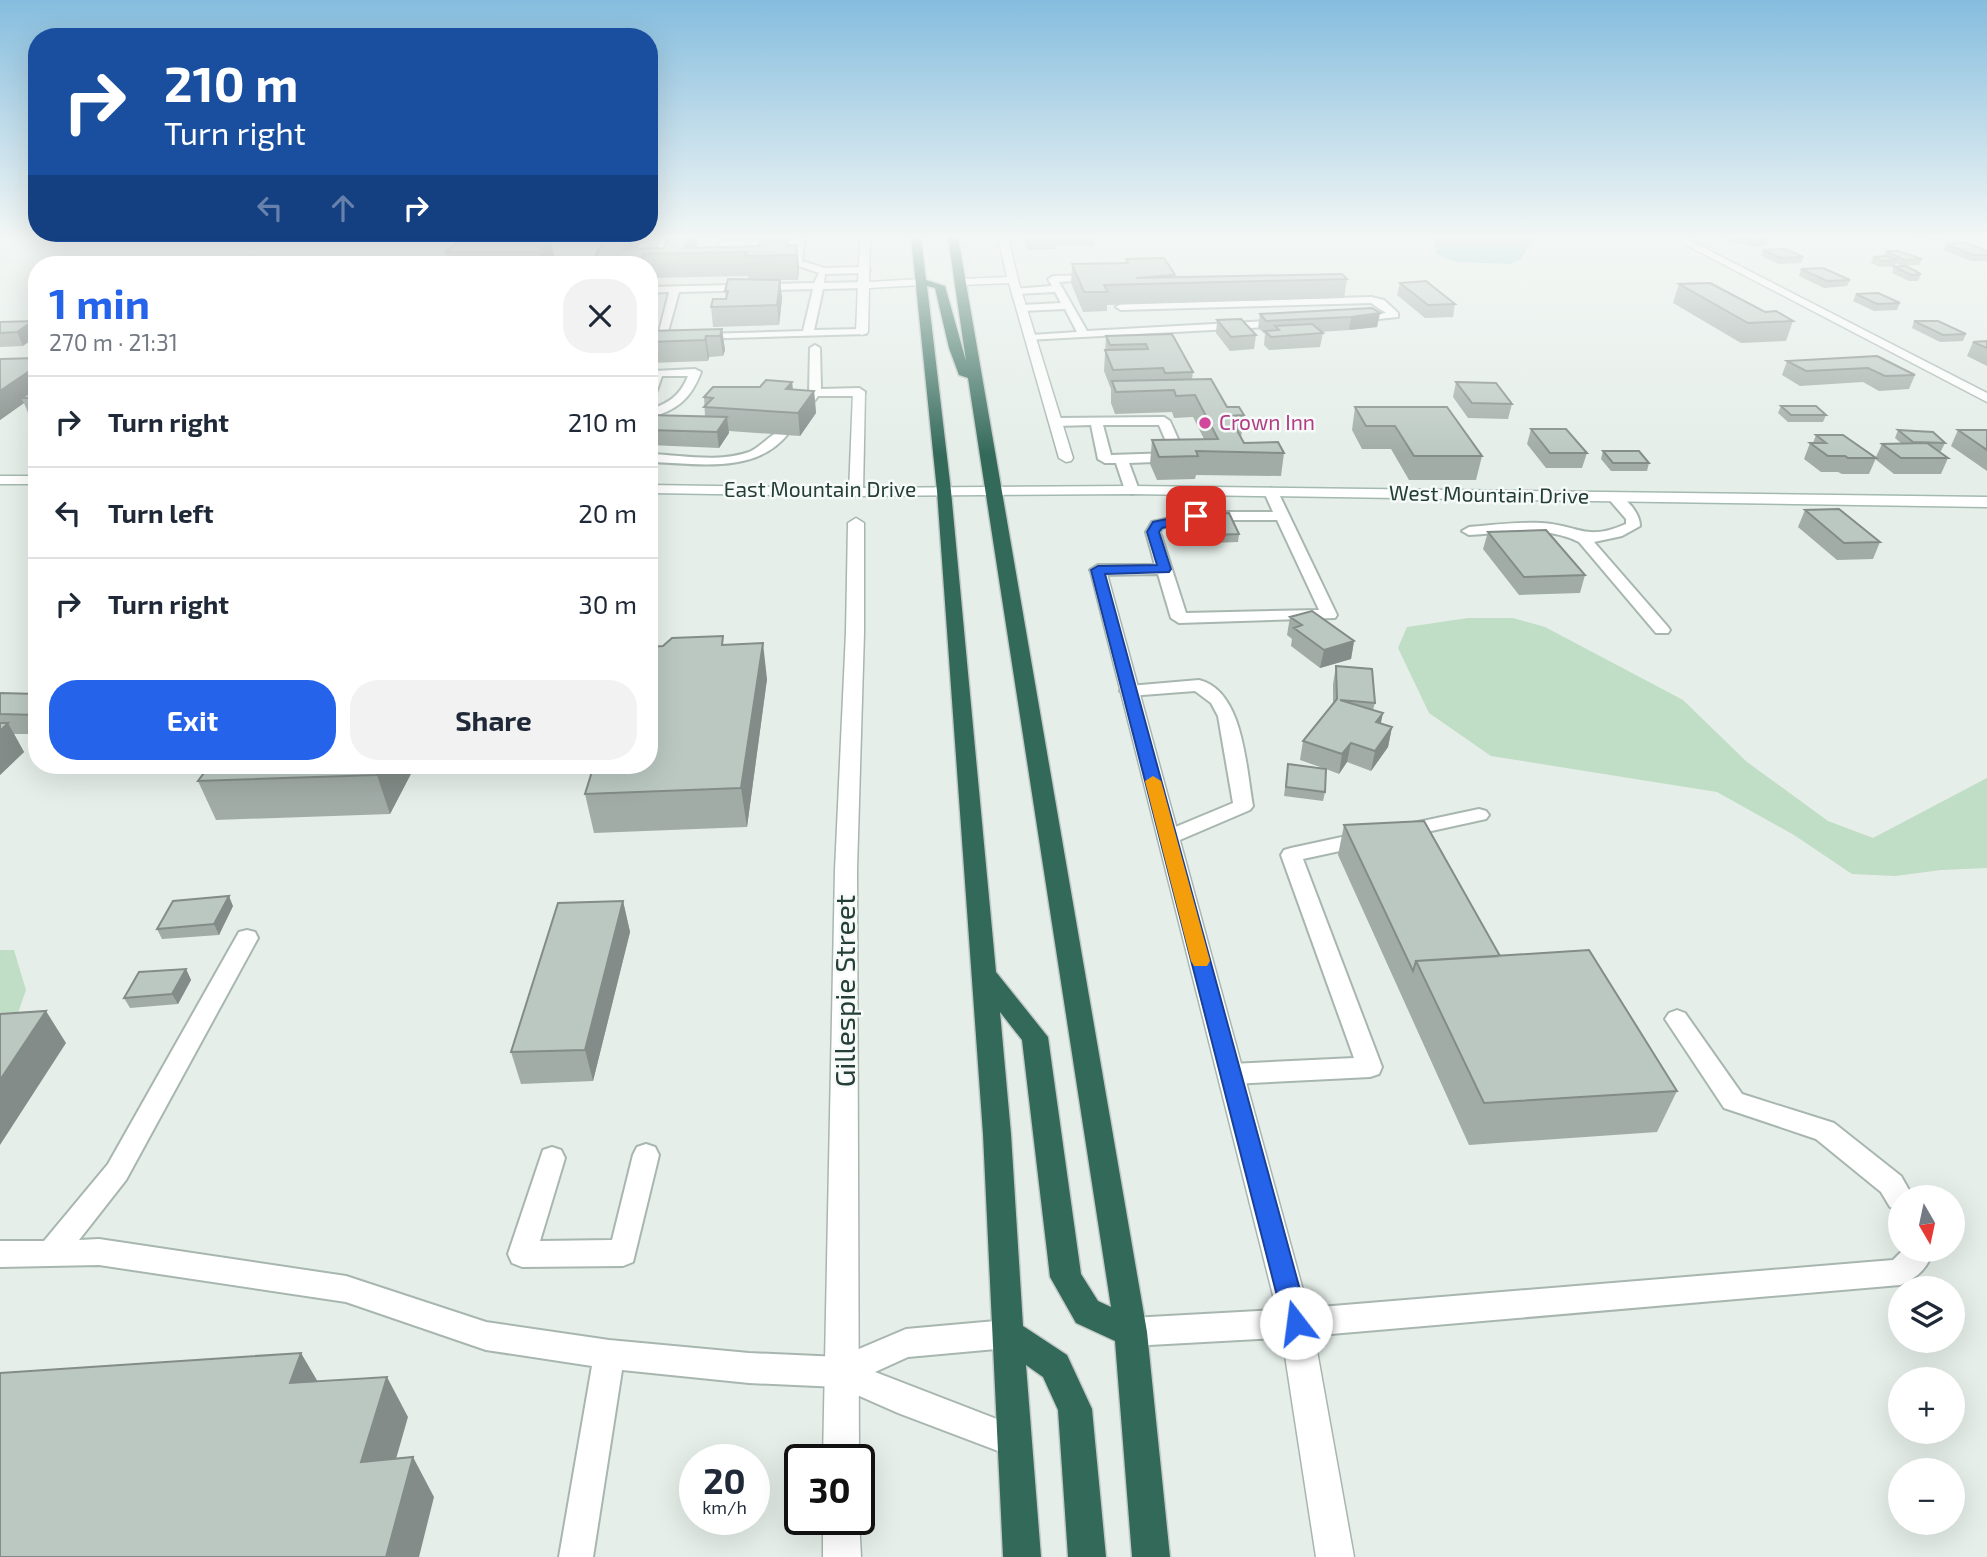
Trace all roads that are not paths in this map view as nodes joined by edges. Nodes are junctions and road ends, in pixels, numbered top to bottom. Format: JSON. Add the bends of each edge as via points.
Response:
{"nodes":[{"id":1,"x":669,"y":310,"type":"edge"},
{"id":2,"x":812,"y":310,"type":"edge"},
{"id":3,"x":863,"y":310,"type":"edge"},
{"id":4,"x":924,"y":310,"type":"edge"},
{"id":5,"x":946,"y":310,"type":"edge"},
{"id":6,"x":965,"y":310,"type":"edge"},
{"id":7,"x":1022,"y":310,"type":"edge"},
{"id":8,"x":1071,"y":310,"type":"edge"},
{"id":9,"x":1174,"y":310,"type":"edge"},
{"id":10,"x":1388,"y":310,"type":"edge"},
{"id":11,"x":1816,"y":310,"type":"edge"},
{"id":12,"x":1346,"y":320,"type":"edge"},
{"id":13,"x":1293,"y":323,"type":"edge"},
{"id":14,"x":1188,"y":329,"type":"junction"},
{"id":15,"x":862,"y":332,"type":"joint"},
{"id":16,"x":808,"y":333,"type":"junction"},
{"id":17,"x":1084,"y":335,"type":"junction"},
{"id":18,"x":1031,"y":338,"type":"junction"},
{"id":19,"x":815,"y":348,"type":"dead end"},
{"id":20,"x":658,"y":373,"type":"edge"},
{"id":21,"x":859,"y":392,"type":"joint"},
{"id":22,"x":976,"y":392,"type":"junction"},
{"id":23,"x":815,"y":393,"type":"junction"},
{"id":24,"x":1987,"y":398,"type":"edge"},
{"id":25,"x":658,"y":411,"type":"edge"},
{"id":26,"x":800,"y":412,"type":"edge"},
{"id":27,"x":1056,"y":422,"type":"junction"},
{"id":28,"x":1096,"y":422,"type":"junction"},
{"id":29,"x":781,"y":435,"type":"edge"},
{"id":30,"x":658,"y":457,"type":"edge"},
{"id":31,"x":1066,"y":458,"type":"dead end"},
{"id":32,"x":1121,"y":458,"type":"junction"},
{"id":33,"x":0,"y":480,"type":"edge"},
{"id":34,"x":28,"y":480,"type":"edge"},
{"id":35,"x":658,"y":489,"type":"edge"},
{"id":36,"x":992,"y":490,"type":"junction"},
{"id":37,"x":1132,"y":490,"type":"junction"},
{"id":38,"x":944,"y":491,"type":"junction"},
{"id":39,"x":856,"y":492,"type":"junction"},
{"id":40,"x":1271,"y":492,"type":"junction"},
{"id":41,"x":1614,"y":497,"type":"junction"},
{"id":42,"x":1987,"y":502,"type":"edge"},
{"id":43,"x":1282,"y":516,"type":"junction"},
{"id":44,"x":856,"y":523,"type":"dead end"},
{"id":45,"x":1469,"y":531,"type":"dead end"},
{"id":46,"x":1584,"y":539,"type":"junction"},
{"id":47,"x":1164,"y":569,"type":"junction"},
{"id":48,"x":1098,"y":570,"type":"joint"},
{"id":49,"x":1662,"y":631,"type":"dead end"},
{"id":50,"x":1129,"y":691,"type":"junction"},
{"id":51,"x":1479,"y":815,"type":"dead end"},
{"id":52,"x":1168,"y":838,"type":"junction"},
{"id":53,"x":247,"y":938,"type":"dead end"},
{"id":54,"x":982,"y":972,"type":"junction"},
{"id":55,"x":1677,"y":1018,"type":"dead end"},
{"id":56,"x":1231,"y":1074,"type":"junction"},
{"id":57,"x":646,"y":1155,"type":"dead end"},
{"id":58,"x":552,"y":1158,"type":"dead end"},
{"id":59,"x":1892,"y":1185,"type":"edge"},
{"id":60,"x":51,"y":1253,"type":"junction"},
{"id":61,"x":0,"y":1254,"type":"edge"},
{"id":62,"x":1911,"y":1262,"type":"edge"},
{"id":63,"x":1296,"y":1323,"type":"junction"},
{"id":64,"x":1131,"y":1332,"type":"junction"},
{"id":65,"x":1007,"y":1334,"type":"junction"},
{"id":66,"x":609,"y":1354,"type":"junction"},
{"id":67,"x":841,"y":1372,"type":"junction"},
{"id":68,"x":1014,"y":1441,"type":"junction"},
{"id":69,"x":841,"y":1444,"type":"edge"},
{"id":70,"x":841,"y":1535,"type":"edge"},
{"id":71,"x":576,"y":1557,"type":"edge"},
{"id":72,"x":842,"y":1557,"type":"edge"},
{"id":73,"x":1022,"y":1557,"type":"edge"},
{"id":74,"x":1087,"y":1557,"type":"edge"},
{"id":75,"x":1151,"y":1557,"type":"edge"},
{"id":76,"x":1335,"y":1557,"type":"edge"}],
"edges":[{"from":1,"to":16,"type":"lane","via":[[661,338]]},
{"from":2,"to":16,"type":"lane"},
{"from":3,"to":15,"type":"street"},
{"from":4,"to":38,"type":"highway"},
{"from":5,"to":22,"type":"highway","via":[[955,348]]},
{"from":6,"to":22,"type":"highway"},
{"from":7,"to":18,"type":"street"},
{"from":8,"to":17,"type":"lane"},
{"from":9,"to":14,"type":"lane"},
{"from":10,"to":12,"type":"lane","via":[[1394,315]]},
{"from":11,"to":24,"type":"street"},
{"from":13,"to":14,"type":"lane"},
{"from":14,"to":17,"type":"lane"},
{"from":15,"to":16,"type":"lane"},
{"from":17,"to":18,"type":"lane"},
{"from":18,"to":27,"type":"street"},
{"from":19,"to":23,"type":"lane"},
{"from":20,"to":25,"type":"lane","via":[[695,372],[688,394]]},
{"from":21,"to":23,"type":"lane"},
{"from":21,"to":39,"type":"street"},
{"from":22,"to":36,"type":"highway"},
{"from":23,"to":26,"type":"lane"},
{"from":27,"to":28,"type":"lane"},
{"from":27,"to":31,"type":"street"},
{"from":28,"to":32,"type":"lane","via":[[1105,459]]},
{"from":28,"to":32,"type":"lane","via":[[1164,421],[1179,457]]},
{"from":29,"to":30,"type":"lane","via":[[761,453],[740,459]]},
{"from":32,"to":37,"type":"lane"},
{"from":33,"to":34,"type":"street"},
{"from":35,"to":39,"type":"street","name":"East Mountain Drive"},
{"from":36,"to":37,"type":"street","name":"West Mountain Drive"},
{"from":36,"to":38,"type":"street","name":"East Mountain Drive"},
{"from":36,"to":64,"type":"highway"},
{"from":37,"to":40,"type":"street","name":"West Mountain Drive"},
{"from":38,"to":39,"type":"street","name":"East Mountain Drive"},
{"from":38,"to":54,"type":"highway"},
{"from":40,"to":41,"type":"street","name":"West Mountain Drive"},
{"from":40,"to":43,"type":"lane"},
{"from":41,"to":42,"type":"street","name":"West Mountain Drive"},
{"from":41,"to":46,"type":"lane","via":[[1633,518],[1633,526]]},
{"from":43,"to":47,"type":"lane","via":[[1196,516],[1157,525],[1153,532]]},
{"from":43,"to":47,"type":"lane","via":[[1329,615],[1179,618]]},
{"from":44,"to":67,"type":"street","name":"Gillespie Street","via":[[846,870]]},
{"from":45,"to":46,"type":"lane","via":[[1558,528]]},
{"from":46,"to":49,"type":"lane"},
{"from":47,"to":48,"type":"lane"},
{"from":48,"to":50,"type":"street"},
{"from":50,"to":52,"type":"street"},
{"from":50,"to":52,"type":"lane","via":[[1199,685],[1218,700],[1227,716],[1243,806]]},
{"from":51,"to":56,"type":"lane","via":[[1291,855],[1370,1067]]},
{"from":52,"to":56,"type":"street"},
{"from":53,"to":60,"type":"lane","via":[[117,1172]]},
{"from":54,"to":64,"type":"highway","via":[[1035,1037],[1066,1277],[1087,1312]]},
{"from":54,"to":65,"type":"highway","via":[[997,1134]]},
{"from":55,"to":59,"type":"lane","via":[[1733,1101],[1825,1131]]},
{"from":56,"to":63,"type":"street"},
{"from":57,"to":58,"type":"lane","via":[[623,1253],[522,1254]]},
{"from":60,"to":61,"type":"lane"},
{"from":60,"to":66,"type":"lane","via":[[99,1251],[346,1289],[486,1336]]},
{"from":62,"to":63,"type":"lane","via":[[1900,1272]]},
{"from":63,"to":64,"type":"lane"},
{"from":63,"to":76,"type":"street"},
{"from":64,"to":75,"type":"highway"},
{"from":65,"to":67,"type":"lane","via":[[906,1343]]},
{"from":65,"to":68,"type":"highway"},
{"from":65,"to":74,"type":"highway","via":[[1055,1366],[1075,1409]]},
{"from":66,"to":67,"type":"lane"},
{"from":66,"to":71,"type":"lane"},
{"from":67,"to":68,"type":"lane"},
{"from":67,"to":69,"type":"street","name":"Gillespie Street"},
{"from":68,"to":73,"type":"highway"},
{"from":70,"to":72,"type":"street"}]}
